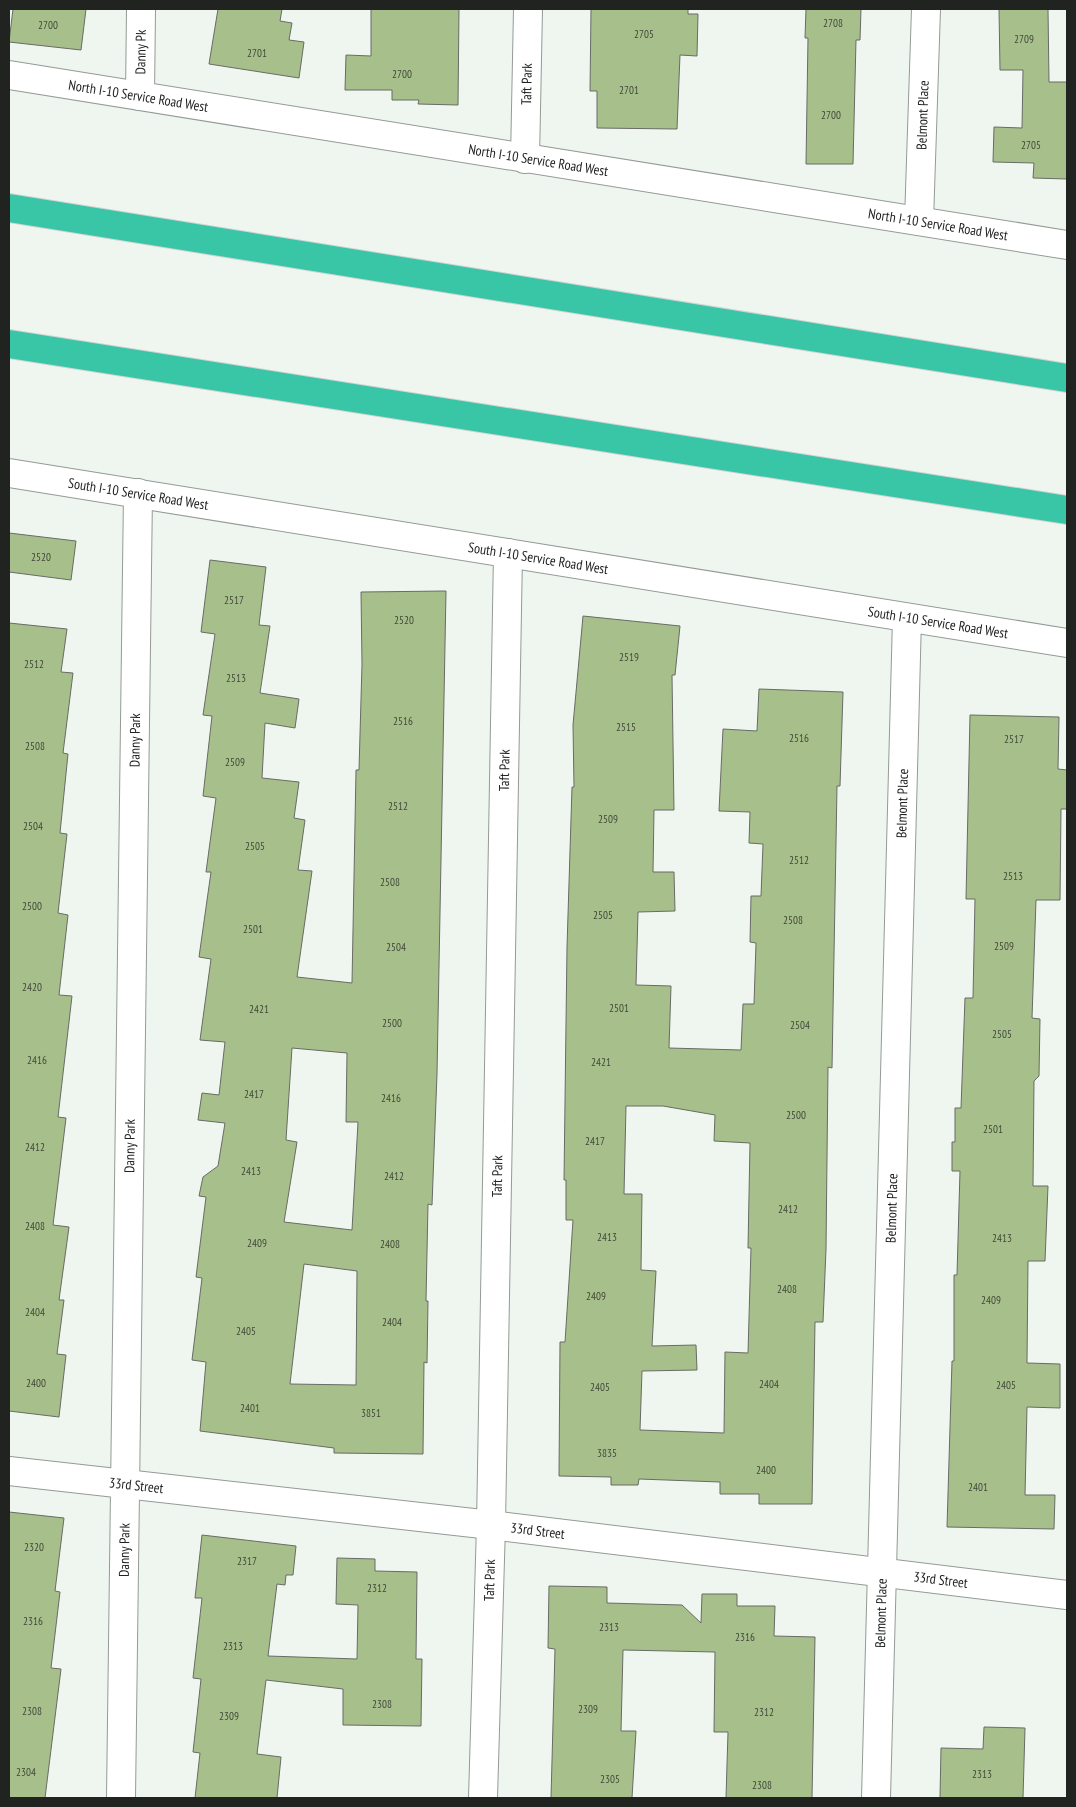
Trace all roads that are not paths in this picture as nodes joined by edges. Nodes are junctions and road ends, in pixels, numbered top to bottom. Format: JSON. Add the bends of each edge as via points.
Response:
{"nodes":[{"id":1,"x":141,"y":9,"type":"edge"},
{"id":2,"x":528,"y":9,"type":"edge"},
{"id":3,"x":926,"y":9,"type":"edge"},
{"id":4,"x":9,"y":75,"type":"edge"},
{"id":5,"x":140,"y":96,"type":"junction"},
{"id":6,"x":525,"y":159,"type":"junction"},
{"id":7,"x":9,"y":208,"type":"edge"},
{"id":8,"x":919,"y":221,"type":"junction"},
{"id":9,"x":1067,"y":245,"type":"edge"},
{"id":10,"x":9,"y":344,"type":"edge"},
{"id":11,"x":1067,"y":378,"type":"edge"},
{"id":12,"x":9,"y":473,"type":"edge"},
{"id":13,"x":138,"y":493,"type":"junction"},
{"id":14,"x":1067,"y":510,"type":"edge"},
{"id":15,"x":508,"y":553,"type":"junction"},
{"id":16,"x":907,"y":618,"type":"junction"},
{"id":17,"x":1067,"y":643,"type":"edge"},
{"id":18,"x":9,"y":1471,"type":"edge"},
{"id":19,"x":125,"y":1484,"type":"junction"},
{"id":20,"x":491,"y":1525,"type":"junction"},
{"id":21,"x":882,"y":1573,"type":"junction"},
{"id":22,"x":1067,"y":1595,"type":"edge"},
{"id":23,"x":121,"y":1798,"type":"edge"},
{"id":24,"x":483,"y":1798,"type":"edge"},
{"id":25,"x":876,"y":1798,"type":"edge"}],
"edges":[{"from":1,"to":5,"type":"street","name":"Danny Pk"},
{"from":2,"to":6,"type":"street","name":"Taft Park"},
{"from":3,"to":8,"type":"street","name":"Belmont Place"},
{"from":4,"to":5,"type":"street","name":"North I-10 Service Road West"},
{"from":5,"to":6,"type":"street","name":"North I-10 Service Road West"},
{"from":6,"to":8,"type":"street","name":"North I-10 Service Road West"},
{"from":7,"to":11,"type":"highway"},
{"from":8,"to":9,"type":"street","name":"North I-10 Service Road West"},
{"from":10,"to":14,"type":"highway"},
{"from":12,"to":13,"type":"street","name":"South I-10 Service Road West"},
{"from":13,"to":15,"type":"street","name":"South I-10 Service Road West"},
{"from":13,"to":19,"type":"street","name":"Danny Park"},
{"from":15,"to":16,"type":"street","name":"South I-10 Service Road West"},
{"from":15,"to":20,"type":"street","name":"Taft Park"},
{"from":16,"to":17,"type":"street","name":"South I-10 Service Road West"},
{"from":16,"to":21,"type":"street","name":"Belmont Place"},
{"from":18,"to":19,"type":"street","name":"33rd Street"},
{"from":19,"to":20,"type":"street","name":"33rd Street"},
{"from":19,"to":23,"type":"street","name":"Danny Park"},
{"from":20,"to":21,"type":"street","name":"33rd Street"},
{"from":20,"to":24,"type":"street","name":"Taft Park"},
{"from":21,"to":22,"type":"street","name":"33rd Street"},
{"from":21,"to":25,"type":"street","name":"Belmont Place"}]}
